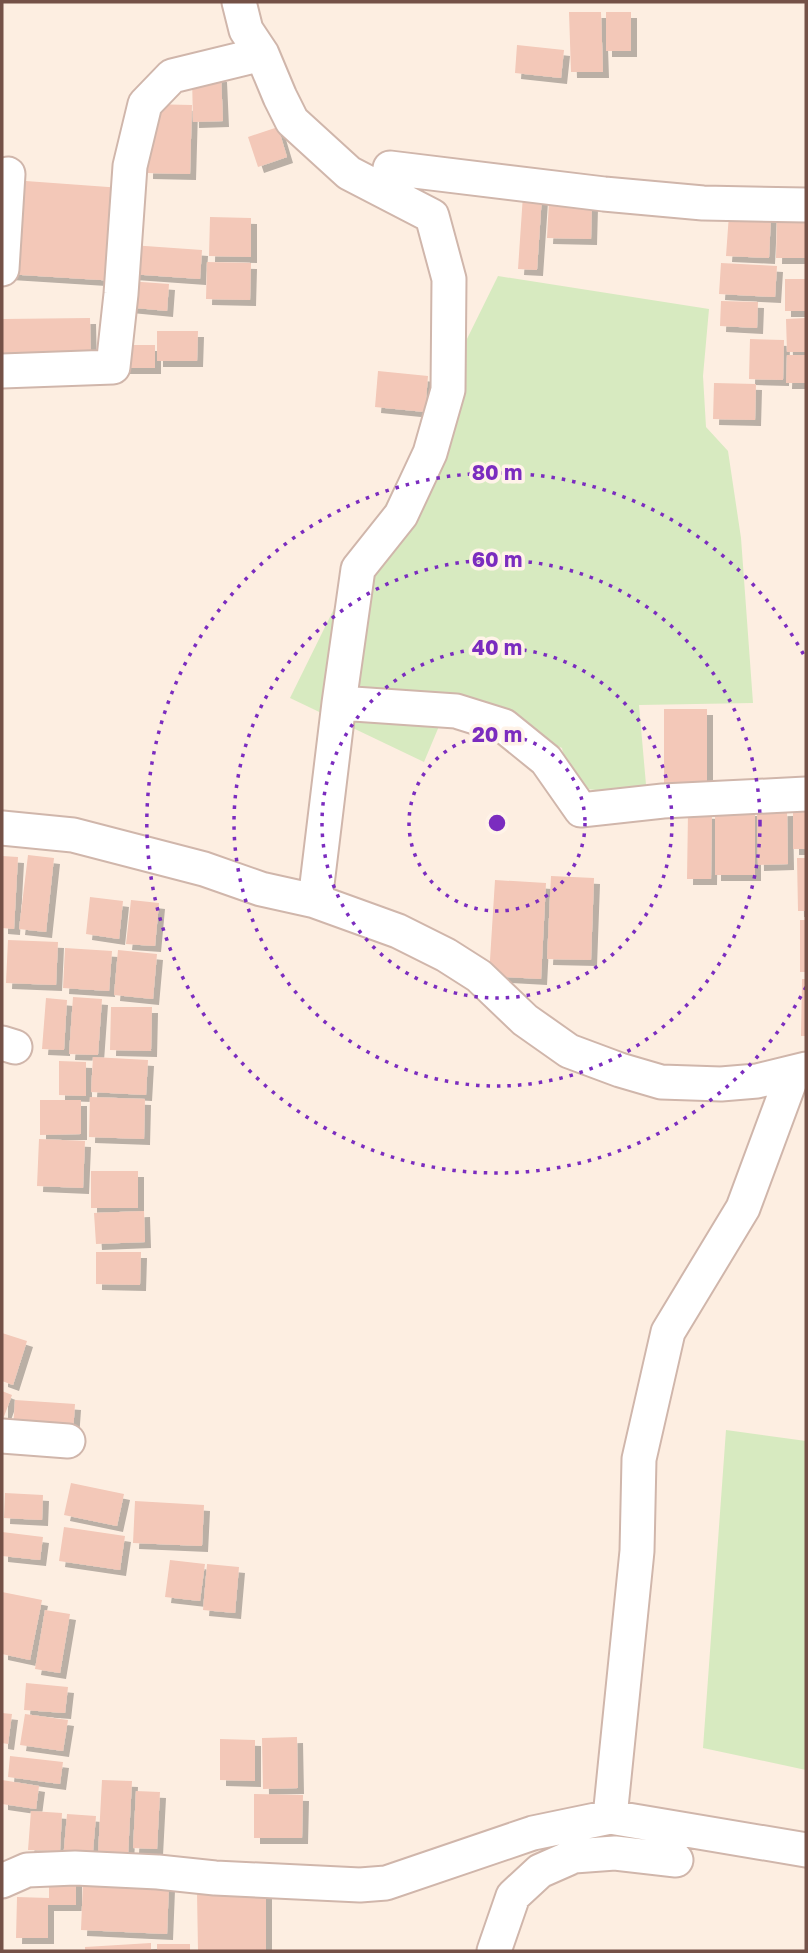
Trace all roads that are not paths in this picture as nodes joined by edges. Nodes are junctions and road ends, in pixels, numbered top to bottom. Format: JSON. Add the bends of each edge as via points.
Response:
{"nodes":[{"id":1,"x":239,"y":2,"type":"edge"},
{"id":2,"x":262,"y":54,"type":"junction"},
{"id":3,"x":390,"y":168,"type":"dead end"},
{"id":4,"x":8,"y":174,"type":"dead end"},
{"id":5,"x":806,"y":205,"type":"edge"},
{"id":6,"x":2,"y":269,"type":"edge"},
{"id":7,"x":2,"y":371,"type":"edge"},
{"id":8,"x":339,"y":703,"type":"junction"},
{"id":9,"x":806,"y":794,"type":"edge"},
{"id":10,"x":2,"y":828,"type":"edge"},
{"id":11,"x":315,"y":901,"type":"junction"},
{"id":12,"x":799,"y":1071,"type":"edge"},
{"id":13,"x":2,"y":1436,"type":"edge"},
{"id":14,"x":68,"y":1441,"type":"dead end"},
{"id":15,"x":610,"y":1817,"type":"junction"},
{"id":16,"x":806,"y":1850,"type":"edge"},
{"id":17,"x":676,"y":1860,"type":"dead end"},
{"id":18,"x":10,"y":1869,"type":"edge"},
{"id":19,"x":494,"y":1951,"type":"edge"}],
"edges":[{"from":1,"to":2,"type":"street","via":[[247,30]]},
{"from":2,"to":7,"type":"street","via":[[172,76],[145,104],[130,166],[113,367]]},
{"from":2,"to":8,"type":"street","via":[[292,121],[349,173],[432,216],[449,279],[447,390],[430,453],[401,515],[358,569]]},
{"from":3,"to":5,"type":"street","via":[[617,196]]},
{"from":4,"to":6,"type":"street"},
{"from":8,"to":9,"type":"street","via":[[456,711],[504,726],[546,760],[581,810]]},
{"from":8,"to":11,"type":"street"},
{"from":10,"to":11,"type":"street","via":[[73,835]]},
{"from":11,"to":12,"type":"street","via":[[398,931],[446,955],[480,976],[525,1020],[569,1051],[620,1070],[661,1082],[721,1084]]},
{"from":12,"to":15,"type":"street","via":[[743,1208],[668,1332],[639,1459],[636,1562]]},
{"from":13,"to":14,"type":"street"},
{"from":15,"to":16,"type":"street"},
{"from":15,"to":18,"type":"street","via":[[533,1833],[386,1883]]},
{"from":17,"to":19,"type":"street","via":[[615,1853],[574,1856],[540,1871],[513,1896]]}]}
